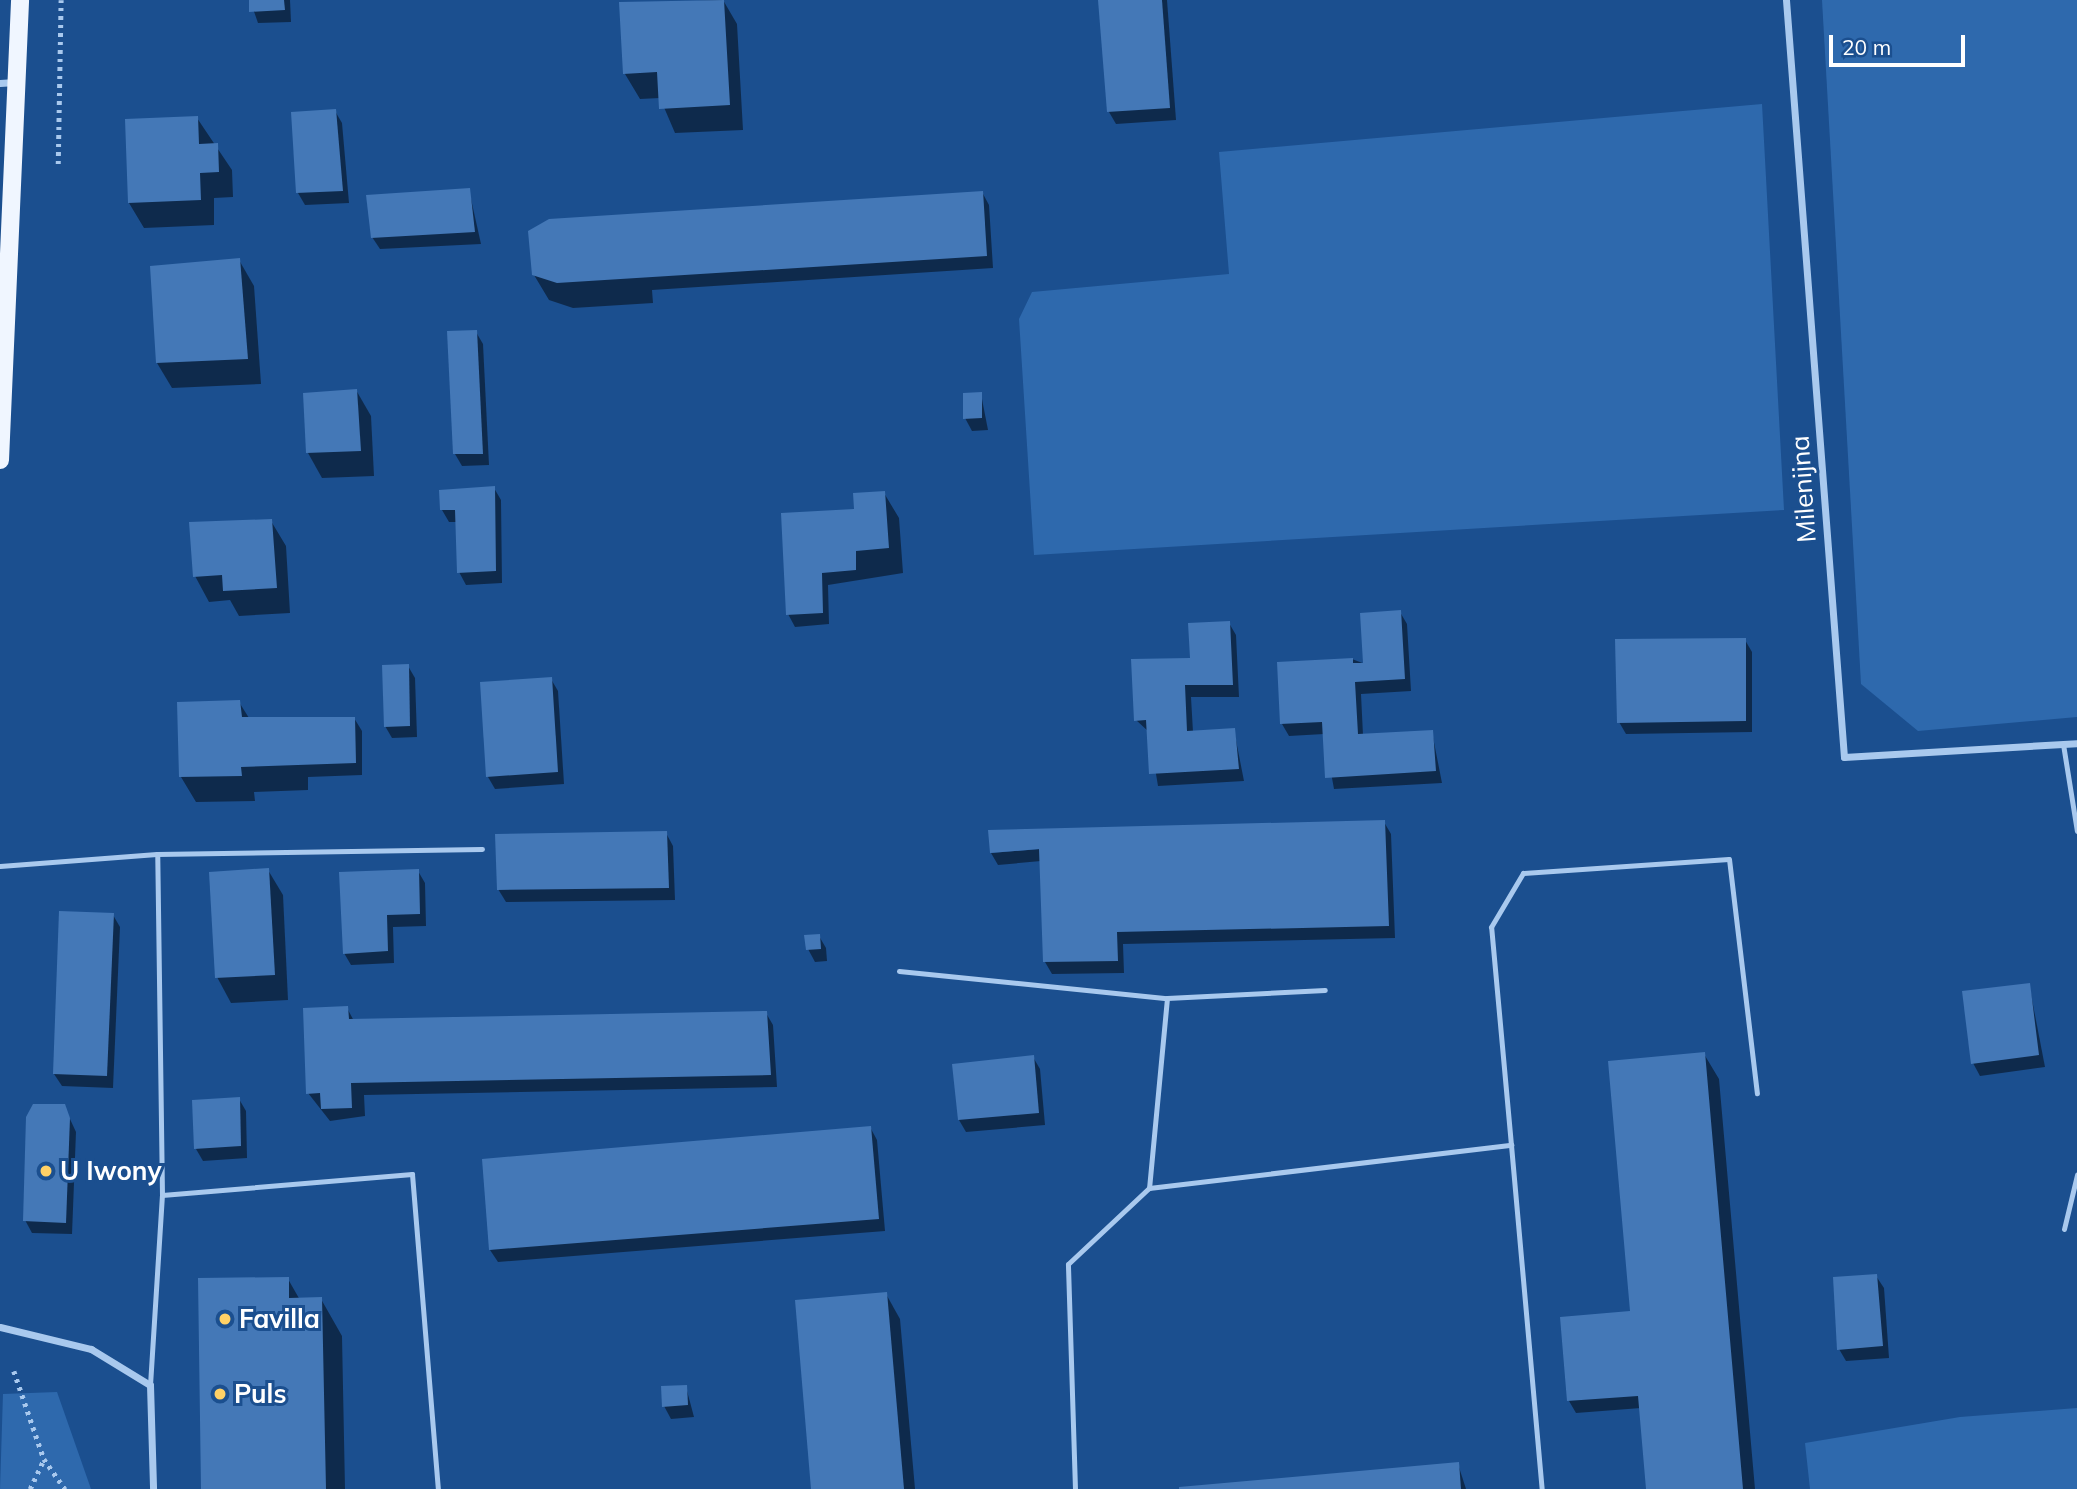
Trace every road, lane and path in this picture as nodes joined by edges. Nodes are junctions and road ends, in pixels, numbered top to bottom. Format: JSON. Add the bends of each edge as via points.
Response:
{"nodes":[{"id":1,"x":20,"y":0,"type":"edge"},
{"id":2,"x":61,"y":0,"type":"edge"},
{"id":3,"x":1786,"y":0,"type":"edge"},
{"id":4,"x":8,"y":83,"type":"edge"},
{"id":5,"x":58,"y":164,"type":"dead end"},
{"id":6,"x":0,"y":460,"type":"edge"},
{"id":7,"x":2077,"y":743,"type":"edge"},
{"id":8,"x":2063,"y":744,"type":"junction"},
{"id":9,"x":2077,"y":831,"type":"edge"},
{"id":10,"x":482,"y":849,"type":"dead end"},
{"id":11,"x":157,"y":853,"type":"junction"},
{"id":12,"x":0,"y":866,"type":"edge"},
{"id":13,"x":900,"y":971,"type":"dead end"},
{"id":14,"x":1325,"y":990,"type":"dead end"},
{"id":15,"x":1167,"y":998,"type":"junction"},
{"id":16,"x":1757,"y":1093,"type":"dead end"},
{"id":17,"x":1511,"y":1145,"type":"junction"},
{"id":18,"x":2077,"y":1175,"type":"edge"},
{"id":19,"x":1149,"y":1188,"type":"junction"},
{"id":20,"x":162,"y":1195,"type":"junction"},
{"id":21,"x":2064,"y":1229,"type":"dead end"},
{"id":22,"x":0,"y":1327,"type":"edge"},
{"id":23,"x":15,"y":1371,"type":"dead end"},
{"id":24,"x":149,"y":1385,"type":"junction"},
{"id":25,"x":44,"y":1459,"type":"junction"},
{"id":26,"x":30,"y":1489,"type":"edge"},
{"id":27,"x":65,"y":1489,"type":"edge"},
{"id":28,"x":153,"y":1489,"type":"edge"},
{"id":29,"x":438,"y":1489,"type":"edge"},
{"id":30,"x":1075,"y":1489,"type":"edge"},
{"id":31,"x":1542,"y":1489,"type":"edge"}],
"edges":[{"from":1,"to":4,"type":"main road"},
{"from":2,"to":5,"type":"path"},
{"from":3,"to":8,"type":"street","name":"Milenijna","via":[[1844,757]]},
{"from":4,"to":6,"type":"main road"},
{"from":7,"to":8,"type":"street"},
{"from":8,"to":9,"type":"lane"},
{"from":10,"to":11,"type":"lane"},
{"from":11,"to":12,"type":"lane"},
{"from":11,"to":20,"type":"lane"},
{"from":13,"to":15,"type":"lane"},
{"from":14,"to":15,"type":"lane"},
{"from":15,"to":19,"type":"lane"},
{"from":16,"to":17,"type":"lane","via":[[1729,859],[1523,873],[1491,927]]},
{"from":17,"to":19,"type":"lane"},
{"from":17,"to":31,"type":"lane"},
{"from":18,"to":21,"type":"lane"},
{"from":19,"to":30,"type":"lane","via":[[1068,1264]]},
{"from":20,"to":24,"type":"lane"},
{"from":20,"to":29,"type":"lane","via":[[412,1174]]},
{"from":22,"to":24,"type":"street","via":[[91,1349]]},
{"from":23,"to":25,"type":"path"},
{"from":24,"to":28,"type":"street"},
{"from":25,"to":26,"type":"path"},
{"from":25,"to":27,"type":"path"}]}
